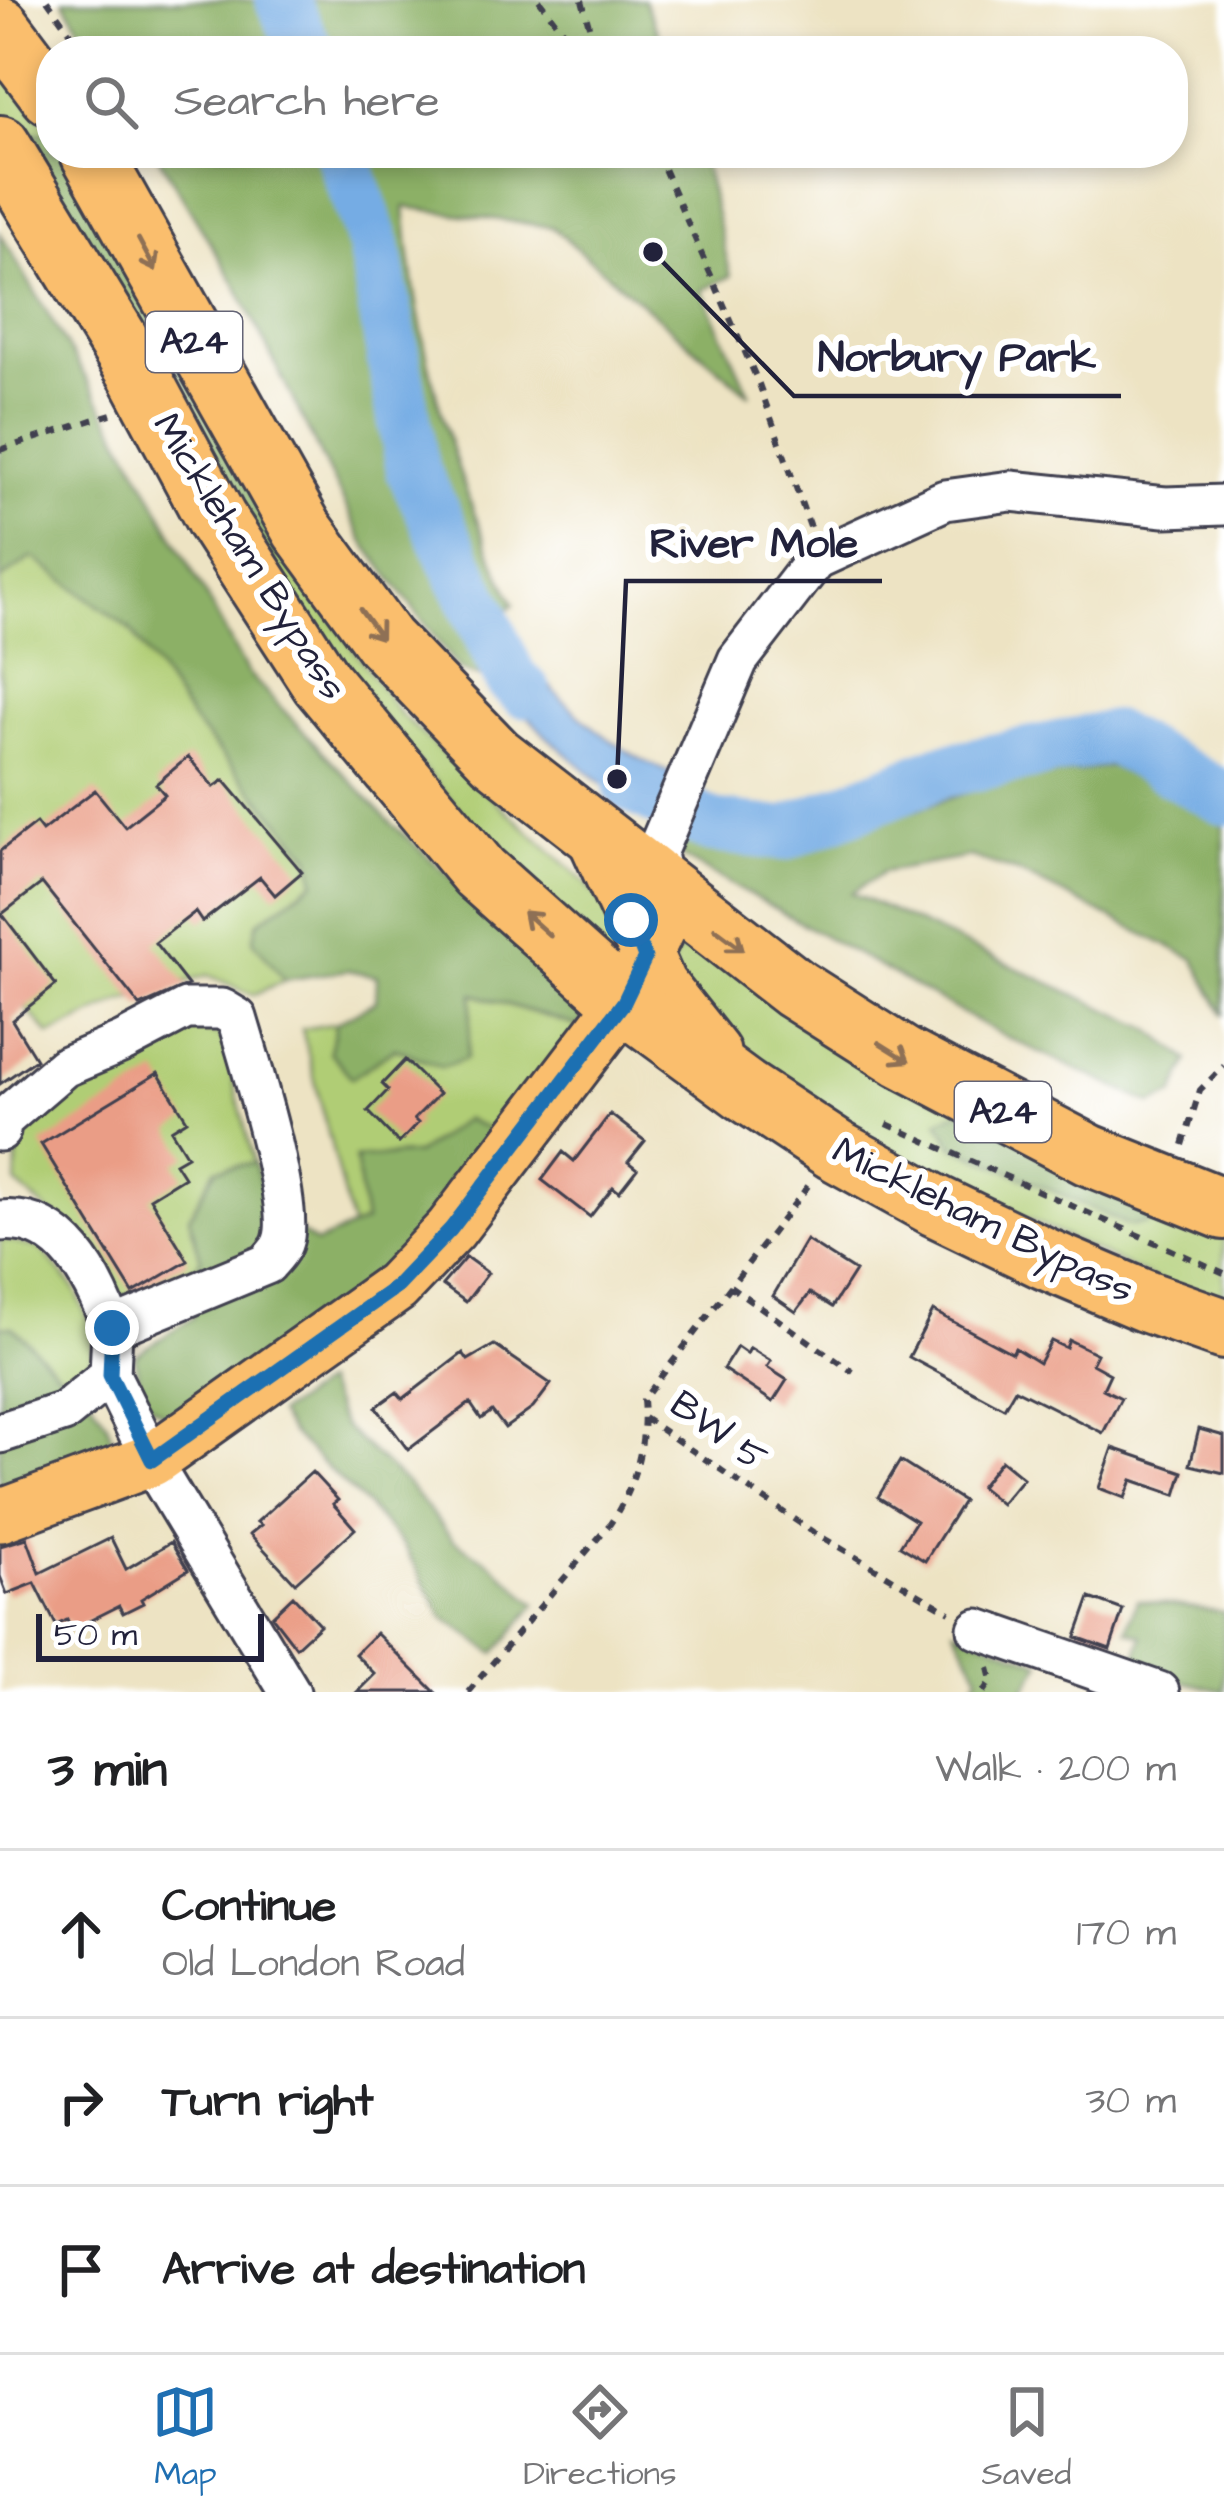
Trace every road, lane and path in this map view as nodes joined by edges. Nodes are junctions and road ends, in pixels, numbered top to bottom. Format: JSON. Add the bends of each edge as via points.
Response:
{"nodes":[{"id":1,"x":47,"y":0,"type":"edge"},
{"id":2,"x":539,"y":0,"type":"edge"},
{"id":3,"x":582,"y":0,"type":"edge"},
{"id":4,"x":0,"y":28,"type":"edge"},
{"id":5,"x":72,"y":36,"type":"edge"},
{"id":6,"x":567,"y":36,"type":"edge"},
{"id":7,"x":592,"y":36,"type":"edge"},
{"id":8,"x":36,"y":75,"type":"edge"},
{"id":9,"x":0,"y":146,"type":"edge"},
{"id":10,"x":99,"y":168,"type":"edge"},
{"id":11,"x":664,"y":168,"type":"edge"},
{"id":12,"x":117,"y":412,"type":"dead end"},
{"id":13,"x":0,"y":450,"type":"edge"},
{"id":14,"x":1224,"y":505,"type":"edge"},
{"id":15,"x":816,"y":559,"type":"junction"},
{"id":16,"x":592,"y":834,"type":"junction"},
{"id":17,"x":659,"y":871,"type":"junction"},
{"id":18,"x":635,"y":980,"type":"junction"},
{"id":19,"x":1224,"y":1066,"type":"edge"},
{"id":20,"x":0,"y":1130,"type":"edge"},
{"id":21,"x":861,"y":1137,"type":"junction"},
{"id":22,"x":1181,"y":1148,"type":"dead end"},
{"id":23,"x":1224,"y":1209,"type":"edge"},
{"id":24,"x":0,"y":1221,"type":"edge"},
{"id":25,"x":1224,"y":1273,"type":"edge"},
{"id":26,"x":730,"y":1286,"type":"junction"},
{"id":27,"x":112,"y":1328,"type":"junction"},
{"id":28,"x":1224,"y":1329,"type":"edge"},
{"id":29,"x":853,"y":1372,"type":"dead end"},
{"id":30,"x":110,"y":1375,"type":"junction"},
{"id":31,"x":644,"y":1418,"type":"junction"},
{"id":32,"x":0,"y":1433,"type":"edge"},
{"id":33,"x":152,"y":1460,"type":"junction"},
{"id":34,"x":0,"y":1516,"type":"edge"},
{"id":35,"x":978,"y":1629,"type":"joint"},
{"id":36,"x":290,"y":1692,"type":"edge"},
{"id":37,"x":468,"y":1692,"type":"edge"},
{"id":38,"x":1159,"y":1692,"type":"edge"}],
"edges":[{"from":1,"to":5,"type":"path"},
{"from":2,"to":6,"type":"path"},
{"from":3,"to":7,"type":"path"},
{"from":4,"to":8,"type":"highway"},
{"from":18,"to":9,"type":"highway","name":"Mickleham Bypass","number":"A24","one_way":true,"via":[[479,872],[322,683],[216,519]]},
{"from":10,"to":16,"type":"highway","name":"Mickleham Bypass","number":"A24","one_way":true,"via":[[302,529],[383,640],[495,756]]},
{"from":11,"to":15,"type":"path","via":[[759,385]]},
{"from":12,"to":13,"type":"path"},
{"from":14,"to":15,"type":"street","via":[[1011,491],[945,500]]},
{"from":15,"to":17,"type":"street","via":[[738,660],[704,733]]},
{"from":16,"to":17,"type":"highway","name":"Mickleham Bypass","number":"A24"},
{"from":16,"to":18,"type":"main road"},
{"from":17,"to":18,"type":"main road","via":[[664,917]]},
{"from":17,"to":23,"type":"highway","name":"Mickleham Bypass","number":"A24","one_way":true,"via":[[795,988],[902,1058],[1089,1155]]},
{"from":18,"to":21,"type":"highway","name":"Mickleham Bypass","number":"A24","via":[[744,1090]]},
{"from":18,"to":33,"type":"main road","via":[[451,1229],[396,1287]]},
{"from":19,"to":22,"type":"path","via":[[1200,1090]]},
{"from":20,"to":27,"type":"street","via":[[64,1067],[186,1009],[237,1018],[286,1220],[283,1243],[267,1264]]},
{"from":21,"to":25,"type":"path"},
{"from":21,"to":26,"type":"path","name":"BW 5"},
{"from":21,"to":28,"type":"highway","name":"Mickleham Bypass","number":"A24","via":[[936,1206]]},
{"from":24,"to":27,"type":"street","via":[[16,1219],[60,1237],[96,1284]]},
{"from":26,"to":29,"type":"path"},
{"from":26,"to":31,"type":"path","name":"BW 5","via":[[643,1400]]},
{"from":27,"to":30,"type":"street"},
{"from":30,"to":32,"type":"street","via":[[64,1412]]},
{"from":30,"to":33,"type":"street"},
{"from":31,"to":35,"type":"path","name":"BW 5"},
{"from":31,"to":37,"type":"path","via":[[626,1499]]},
{"from":33,"to":34,"type":"main road"},
{"from":33,"to":36,"type":"street"},
{"from":35,"to":38,"type":"street"}]}
